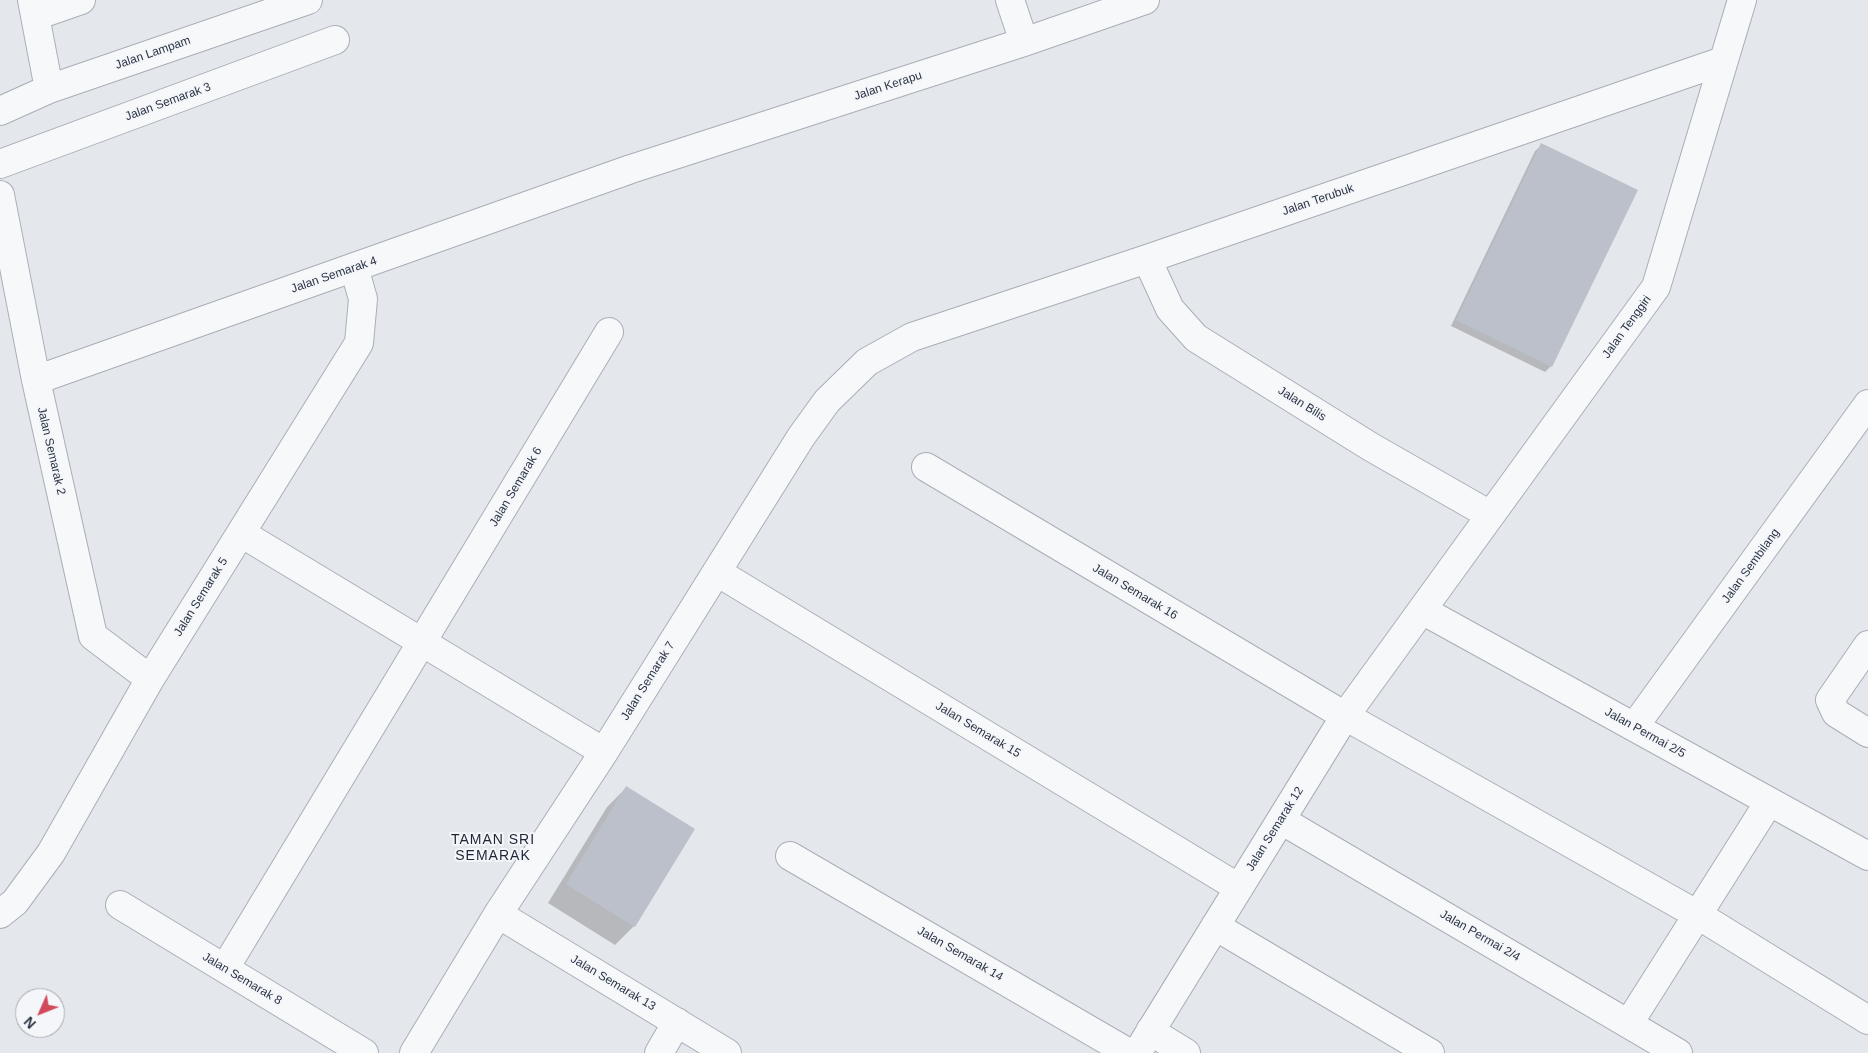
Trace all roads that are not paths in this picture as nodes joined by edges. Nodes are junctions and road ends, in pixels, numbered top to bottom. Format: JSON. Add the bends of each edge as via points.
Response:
{"nodes":[{"id":1,"x":81,"y":0,"type":"edge"},
{"id":2,"x":308,"y":0,"type":"edge"},
{"id":3,"x":1010,"y":0,"type":"edge"},
{"id":4,"x":1144,"y":0,"type":"edge"},
{"id":5,"x":1742,"y":0,"type":"edge"},
{"id":6,"x":34,"y":8,"type":"edge"},
{"id":7,"x":335,"y":40,"type":"dead end"},
{"id":8,"x":1024,"y":42,"type":"junction"},
{"id":9,"x":1723,"y":61,"type":"junction"},
{"id":10,"x":49,"y":89,"type":"junction"},
{"id":11,"x":0,"y":111,"type":"edge"},
{"id":12,"x":0,"y":164,"type":"edge"},
{"id":13,"x":631,"y":169,"type":"joint"},
{"id":14,"x":0,"y":194,"type":"edge"},
{"id":15,"x":1147,"y":259,"type":"junction"},
{"id":16,"x":354,"y":267,"type":"junction"},
{"id":17,"x":609,"y":332,"type":"dead end"},
{"id":18,"x":912,"y":337,"type":"joint"},
{"id":19,"x":36,"y":380,"type":"junction"},
{"id":20,"x":1868,"y":404,"type":"edge"},
{"id":21,"x":926,"y":467,"type":"dead end"},
{"id":22,"x":1490,"y":515,"type":"junction"},
{"id":23,"x":241,"y":533,"type":"junction"},
{"id":24,"x":717,"y":572,"type":"junction"},
{"id":25,"x":1422,"y":610,"type":"junction"},
{"id":26,"x":422,"y":642,"type":"junction"},
{"id":27,"x":1868,"y":645,"type":"edge"},
{"id":28,"x":150,"y":679,"type":"junction"},
{"id":29,"x":1345,"y":716,"type":"junction"},
{"id":30,"x":1634,"y":727,"type":"junction"},
{"id":31,"x":1868,"y":733,"type":"edge"},
{"id":32,"x":604,"y":752,"type":"junction"},
{"id":33,"x":1770,"y":802,"type":"junction"},
{"id":34,"x":1281,"y":820,"type":"junction"},
{"id":35,"x":790,"y":856,"type":"dead end"},
{"id":36,"x":1868,"y":856,"type":"edge"},
{"id":37,"x":1239,"y":888,"type":"junction"},
{"id":38,"x":120,"y":904,"type":"dead end"},
{"id":39,"x":0,"y":914,"type":"edge"},
{"id":40,"x":498,"y":914,"type":"junction"},
{"id":41,"x":1698,"y":915,"type":"junction"},
{"id":42,"x":1215,"y":926,"type":"junction"},
{"id":43,"x":225,"y":968,"type":"junction"},
{"id":44,"x":1868,"y":1020,"type":"edge"},
{"id":45,"x":677,"y":1022,"type":"junction"},
{"id":46,"x":1629,"y":1023,"type":"junction"},
{"id":47,"x":1144,"y":1042,"type":"edge"},
{"id":48,"x":364,"y":1053,"type":"edge"},
{"id":49,"x":414,"y":1053,"type":"edge"},
{"id":50,"x":659,"y":1053,"type":"edge"},
{"id":51,"x":728,"y":1053,"type":"edge"},
{"id":52,"x":1129,"y":1053,"type":"edge"},
{"id":53,"x":1186,"y":1053,"type":"edge"},
{"id":54,"x":1430,"y":1053,"type":"edge"},
{"id":55,"x":1678,"y":1053,"type":"edge"}],
"edges":[{"from":1,"to":6,"type":"street"},
{"from":2,"to":10,"type":"street","name":"Jalan Lampam"},
{"from":3,"to":8,"type":"street"},
{"from":4,"to":8,"type":"street","name":"Jalan Kerapu"},
{"from":5,"to":9,"type":"street","name":"Jalan Tenggiri"},
{"from":6,"to":10,"type":"street"},
{"from":7,"to":12,"type":"street","name":"Jalan Semarak 3"},
{"from":8,"to":13,"type":"street","name":"Jalan Kerapu"},
{"from":9,"to":15,"type":"street","name":"Jalan Terubuk"},
{"from":9,"to":22,"type":"street","name":"Jalan Tenggiri","via":[[1656,287]]},
{"from":10,"to":11,"type":"street","name":"Jalan Lampam"},
{"from":13,"to":16,"type":"street","name":"Jalan Semarak 4"},
{"from":14,"to":19,"type":"street","name":"Jalan Semarak 2"},
{"from":15,"to":18,"type":"street","name":"Jalan Terubuk"},
{"from":15,"to":22,"type":"street","name":"Jalan Bilis","via":[[1170,309],[1196,338],[1371,447]]},
{"from":16,"to":19,"type":"street","name":"Jalan Semarak 4"},
{"from":16,"to":23,"type":"street","name":"Jalan Semarak 5","via":[[363,299],[359,343]]},
{"from":17,"to":26,"type":"street","name":"Jalan Semarak 6"},
{"from":18,"to":24,"type":"street","name":"Jalan Semarak 7","via":[[867,362],[827,401]]},
{"from":19,"to":28,"type":"street","name":"Jalan Semarak 2","via":[[92,636]]},
{"from":20,"to":30,"type":"street","name":"Jalan Sembilang"},
{"from":21,"to":29,"type":"street","name":"Jalan Semarak 16"},
{"from":22,"to":25,"type":"street","name":"Jalan Tenggiri"},
{"from":23,"to":26,"type":"street"},
{"from":23,"to":28,"type":"street","name":"Jalan Semarak 5"},
{"from":24,"to":32,"type":"street","name":"Jalan Semarak 7"},
{"from":24,"to":37,"type":"street","name":"Jalan Semarak 15"},
{"from":25,"to":29,"type":"street","name":"Jalan Semarak 12"},
{"from":25,"to":30,"type":"street","name":"Jalan Permai 2/5"},
{"from":26,"to":32,"type":"street"},
{"from":26,"to":43,"type":"street","name":"Jalan Semarak 6"},
{"from":27,"to":31,"type":"street","via":[[1830,700],[1836,714]]},
{"from":28,"to":39,"type":"street","name":"Jalan Semarak 5","via":[[51,853],[15,902]]},
{"from":29,"to":34,"type":"street","name":"Jalan Semarak 12"},
{"from":29,"to":41,"type":"street","name":"Jalan Semarak 16"},
{"from":30,"to":33,"type":"street","name":"Jalan Permai 2/5"},
{"from":32,"to":40,"type":"street","name":"Jalan Semarak 7"},
{"from":33,"to":36,"type":"street","name":"Jalan Permai 2/5"},
{"from":33,"to":41,"type":"street"},
{"from":34,"to":37,"type":"street","name":"Jalan Semarak 12"},
{"from":34,"to":46,"type":"street","name":"Jalan Permai 2/4"},
{"from":35,"to":52,"type":"street","name":"Jalan Semarak 14"},
{"from":37,"to":42,"type":"street","name":"Jalan Semarak 12"},
{"from":38,"to":43,"type":"street","name":"Jalan Semarak 8"},
{"from":40,"to":45,"type":"street","name":"Jalan Semarak 13"},
{"from":40,"to":49,"type":"street","name":"Jalan Semarak 7"},
{"from":41,"to":44,"type":"street","name":"Jalan Semarak 16"},
{"from":41,"to":46,"type":"street"},
{"from":42,"to":47,"type":"street","name":"Jalan Semarak 12"},
{"from":42,"to":54,"type":"street"},
{"from":43,"to":48,"type":"street","name":"Jalan Semarak 8"},
{"from":45,"to":50,"type":"street"},
{"from":45,"to":51,"type":"street","name":"Jalan Semarak 13"},
{"from":46,"to":55,"type":"street","name":"Jalan Permai 2/4"},
{"from":47,"to":53,"type":"street"}]}
